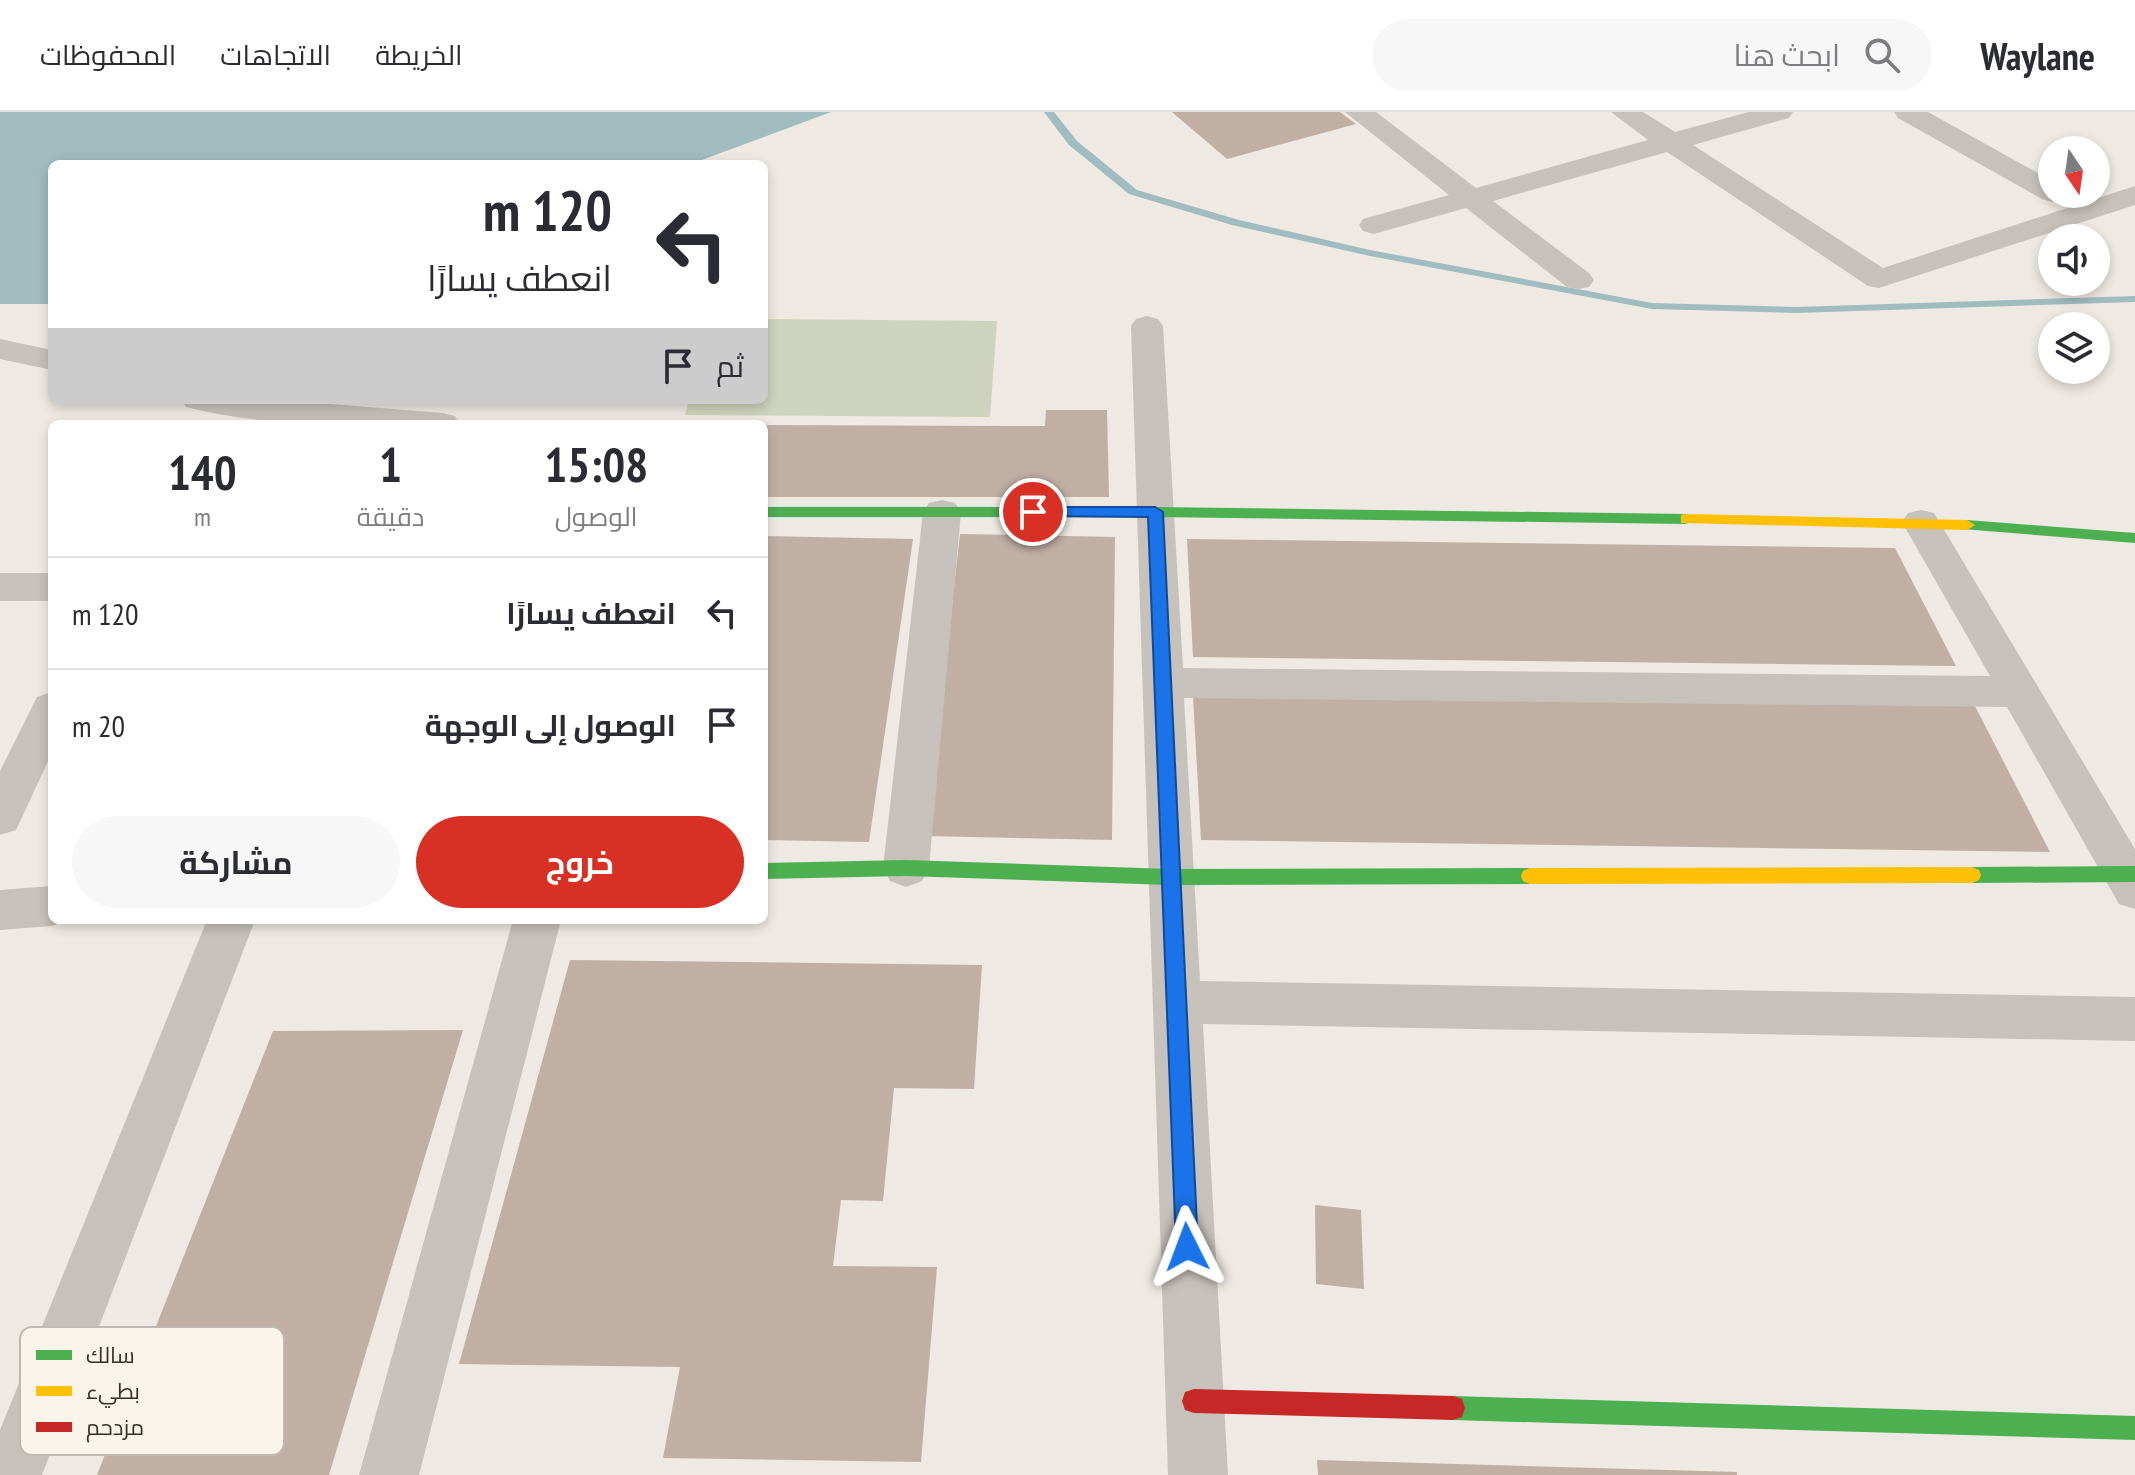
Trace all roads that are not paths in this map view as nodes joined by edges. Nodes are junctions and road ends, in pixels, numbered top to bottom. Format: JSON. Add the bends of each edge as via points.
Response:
{"nodes":[{"id":1,"x":1359,"y":112,"type":"edge"},
{"id":2,"x":1625,"y":112,"type":"edge"},
{"id":3,"x":1779,"y":112,"type":"edge"},
{"id":4,"x":1908,"y":112,"type":"edge"},
{"id":5,"x":1671,"y":142,"type":"junction"},
{"id":6,"x":2038,"y":185,"type":"edge"},
{"id":7,"x":2135,"y":195,"type":"edge"},
{"id":8,"x":1471,"y":198,"type":"junction"},
{"id":9,"x":2079,"y":208,"type":"edge"},
{"id":10,"x":2084,"y":211,"type":"junction"},
{"id":11,"x":1374,"y":225,"type":"dead end"},
{"id":12,"x":1578,"y":280,"type":"dead end"},
{"id":13,"x":1147,"y":326,"type":"dead end"},
{"id":14,"x":0,"y":349,"type":"edge"},
{"id":15,"x":48,"y":359,"type":"edge"},
{"id":16,"x":228,"y":404,"type":"edge"},
{"id":17,"x":394,"y":420,"type":"edge"},
{"id":18,"x":768,"y":512,"type":"edge"},
{"id":19,"x":942,"y":512,"type":"junction"},
{"id":20,"x":1155,"y":512,"type":"junction"},
{"id":21,"x":1921,"y":522,"type":"junction"},
{"id":22,"x":2135,"y":538,"type":"edge"},
{"id":23,"x":0,"y":587,"type":"edge"},
{"id":24,"x":48,"y":587,"type":"edge"},
{"id":25,"x":1162,"y":683,"type":"junction"},
{"id":26,"x":2020,"y":692,"type":"junction"},
{"id":27,"x":48,"y":716,"type":"edge"},
{"id":28,"x":0,"y":817,"type":"edge"},
{"id":29,"x":906,"y":868,"type":"junction"},
{"id":30,"x":768,"y":871,"type":"edge"},
{"id":31,"x":1170,"y":877,"type":"junction"},
{"id":32,"x":2132,"y":879,"type":"edge"},
{"id":33,"x":48,"y":906,"type":"edge"},
{"id":34,"x":0,"y":910,"type":"edge"},
{"id":35,"x":229,"y":924,"type":"edge"},
{"id":36,"x":536,"y":924,"type":"edge"},
{"id":37,"x":1176,"y":1002,"type":"junction"},
{"id":38,"x":2135,"y":1019,"type":"edge"},
{"id":39,"x":70,"y":1327,"type":"edge"},
{"id":40,"x":1194,"y":1401,"type":"junction"},
{"id":41,"x":2135,"y":1428,"type":"edge"},
{"id":42,"x":20,"y":1455,"type":"edge"},
{"id":43,"x":12,"y":1475,"type":"edge"},
{"id":44,"x":389,"y":1475,"type":"edge"},
{"id":45,"x":1198,"y":1475,"type":"edge"}],
"edges":[{"from":1,"to":8,"type":"street"},
{"from":2,"to":5,"type":"street"},
{"from":3,"to":5,"type":"street"},
{"from":4,"to":6,"type":"street"},
{"from":5,"to":8,"type":"street"},
{"from":5,"to":10,"type":"street","via":[[1879,279]]},
{"from":7,"to":10,"type":"street"},
{"from":8,"to":11,"type":"street"},
{"from":8,"to":12,"type":"street"},
{"from":9,"to":10,"type":"street"},
{"from":13,"to":20,"type":"street"},
{"from":14,"to":15,"type":"street"},
{"from":16,"to":17,"type":"street"},
{"from":18,"to":19,"type":"street"},
{"from":19,"to":20,"type":"street"},
{"from":19,"to":29,"type":"street"},
{"from":20,"to":21,"type":"street"},
{"from":20,"to":25,"type":"street"},
{"from":21,"to":22,"type":"street"},
{"from":21,"to":26,"type":"street"},
{"from":23,"to":24,"type":"street"},
{"from":25,"to":26,"type":"street"},
{"from":25,"to":31,"type":"street"},
{"from":26,"to":32,"type":"street"},
{"from":27,"to":28,"type":"street"},
{"from":29,"to":30,"type":"street"},
{"from":29,"to":31,"type":"street"},
{"from":31,"to":32,"type":"street"},
{"from":31,"to":37,"type":"street"},
{"from":33,"to":34,"type":"street"},
{"from":35,"to":39,"type":"street"},
{"from":36,"to":44,"type":"street"},
{"from":37,"to":38,"type":"street"},
{"from":37,"to":40,"type":"street"},
{"from":40,"to":41,"type":"street"},
{"from":40,"to":45,"type":"street"},
{"from":42,"to":43,"type":"street"}]}
